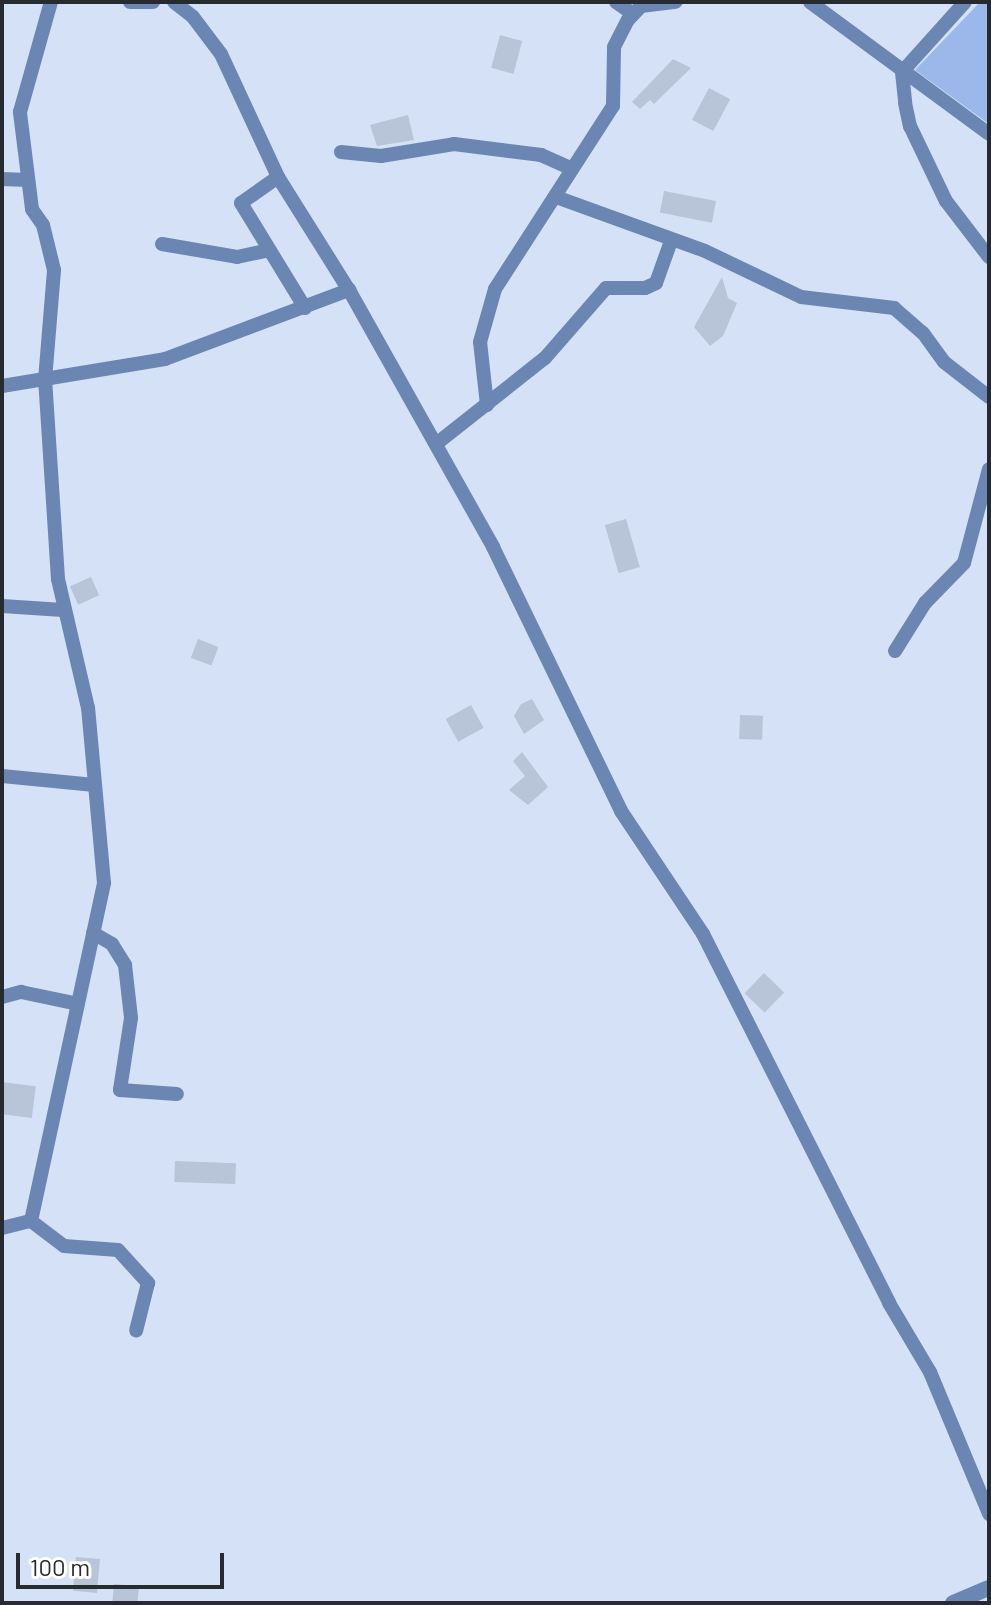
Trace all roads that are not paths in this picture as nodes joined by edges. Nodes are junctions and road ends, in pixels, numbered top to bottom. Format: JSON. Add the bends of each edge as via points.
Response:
{"nodes":[{"id":1,"x":51,"y":2,"type":"edge"},
{"id":2,"x":130,"y":2,"type":"edge"},
{"id":3,"x":153,"y":2,"type":"edge"},
{"id":4,"x":174,"y":2,"type":"edge"},
{"id":5,"x":616,"y":2,"type":"edge"},
{"id":6,"x":676,"y":2,"type":"edge"},
{"id":7,"x":810,"y":2,"type":"edge"},
{"id":8,"x":965,"y":2,"type":"edge"},
{"id":9,"x":632,"y":13,"type":"junction"},
{"id":10,"x":902,"y":72,"type":"junction"},
{"id":11,"x":989,"y":134,"type":"edge"},
{"id":12,"x":341,"y":152,"type":"dead end"},
{"id":13,"x":570,"y":168,"type":"junction"},
{"id":14,"x":278,"y":177,"type":"junction"},
{"id":15,"x":2,"y":179,"type":"edge"},
{"id":16,"x":28,"y":180,"type":"junction"},
{"id":17,"x":556,"y":197,"type":"junction"},
{"id":18,"x":671,"y":241,"type":"junction"},
{"id":19,"x":162,"y":244,"type":"dead end"},
{"id":20,"x":269,"y":250,"type":"junction"},
{"id":21,"x":989,"y":257,"type":"edge"},
{"id":22,"x":349,"y":290,"type":"junction"},
{"id":23,"x":305,"y":308,"type":"junction"},
{"id":24,"x":45,"y":380,"type":"junction"},
{"id":25,"x":2,"y":386,"type":"edge"},
{"id":26,"x":989,"y":397,"type":"edge"},
{"id":27,"x":487,"y":405,"type":"junction"},
{"id":28,"x":436,"y":444,"type":"junction"},
{"id":29,"x":989,"y":469,"type":"edge"},
{"id":30,"x":2,"y":606,"type":"edge"},
{"id":31,"x":63,"y":610,"type":"junction"},
{"id":32,"x":895,"y":651,"type":"dead end"},
{"id":33,"x":2,"y":776,"type":"edge"},
{"id":34,"x":95,"y":785,"type":"junction"},
{"id":35,"x":93,"y":933,"type":"junction"},
{"id":36,"x":2,"y":997,"type":"edge"},
{"id":37,"x":78,"y":1004,"type":"junction"},
{"id":38,"x":177,"y":1094,"type":"dead end"},
{"id":39,"x":31,"y":1221,"type":"junction"},
{"id":40,"x":2,"y":1228,"type":"edge"},
{"id":41,"x":136,"y":1331,"type":"dead end"},
{"id":42,"x":989,"y":1514,"type":"edge"},
{"id":43,"x":989,"y":1588,"type":"edge"},
{"id":44,"x":953,"y":1603,"type":"edge"}],
"edges":[{"from":1,"to":16,"type":"street","via":[[20,112]]},
{"from":2,"to":3,"type":"street"},
{"from":4,"to":14,"type":"street","via":[[193,17],[221,54]]},
{"from":5,"to":9,"type":"street"},
{"from":6,"to":9,"type":"street","via":[[645,5]]},
{"from":7,"to":10,"type":"street"},
{"from":8,"to":10,"type":"street"},
{"from":9,"to":13,"type":"street","via":[[614,47],[613,106]]},
{"from":10,"to":11,"type":"street"},
{"from":10,"to":21,"type":"street","via":[[910,126],[946,201]]},
{"from":12,"to":13,"type":"street","via":[[373,156],[454,144],[541,155]]},
{"from":13,"to":17,"type":"street"},
{"from":14,"to":20,"type":"street","via":[[241,203]]},
{"from":14,"to":22,"type":"street"},
{"from":15,"to":16,"type":"street"},
{"from":16,"to":24,"type":"street","via":[[32,209],[43,225],[54,270]]},
{"from":17,"to":18,"type":"street"},
{"from":17,"to":27,"type":"street","via":[[510,263],[486,312],[479,365]]},
{"from":18,"to":26,"type":"street","via":[[728,261],[801,297],[894,308],[923,333],[944,362]]},
{"from":18,"to":27,"type":"street","via":[[656,283],[606,288],[555,349]]},
{"from":19,"to":20,"type":"street","via":[[237,257]]},
{"from":20,"to":23,"type":"street"},
{"from":22,"to":23,"type":"street"},
{"from":22,"to":28,"type":"street"},
{"from":23,"to":24,"type":"street","via":[[165,359]]},
{"from":24,"to":25,"type":"street"},
{"from":24,"to":31,"type":"street"},
{"from":27,"to":28,"type":"street"},
{"from":28,"to":42,"type":"street","via":[[493,547],[621,811],[703,934],[889,1303],[930,1372]]},
{"from":29,"to":32,"type":"street","via":[[964,563],[925,603]]},
{"from":30,"to":31,"type":"street"},
{"from":31,"to":34,"type":"street","via":[[88,708]]},
{"from":33,"to":34,"type":"street"},
{"from":34,"to":35,"type":"street","via":[[104,883]]},
{"from":35,"to":37,"type":"street"},
{"from":35,"to":38,"type":"street","via":[[112,944],[125,965],[131,1018],[120,1090]]},
{"from":36,"to":37,"type":"street","via":[[21,992]]},
{"from":37,"to":39,"type":"street"},
{"from":39,"to":40,"type":"street"},
{"from":39,"to":41,"type":"street","via":[[64,1246],[118,1250],[148,1283]]},
{"from":43,"to":44,"type":"street"}]}
